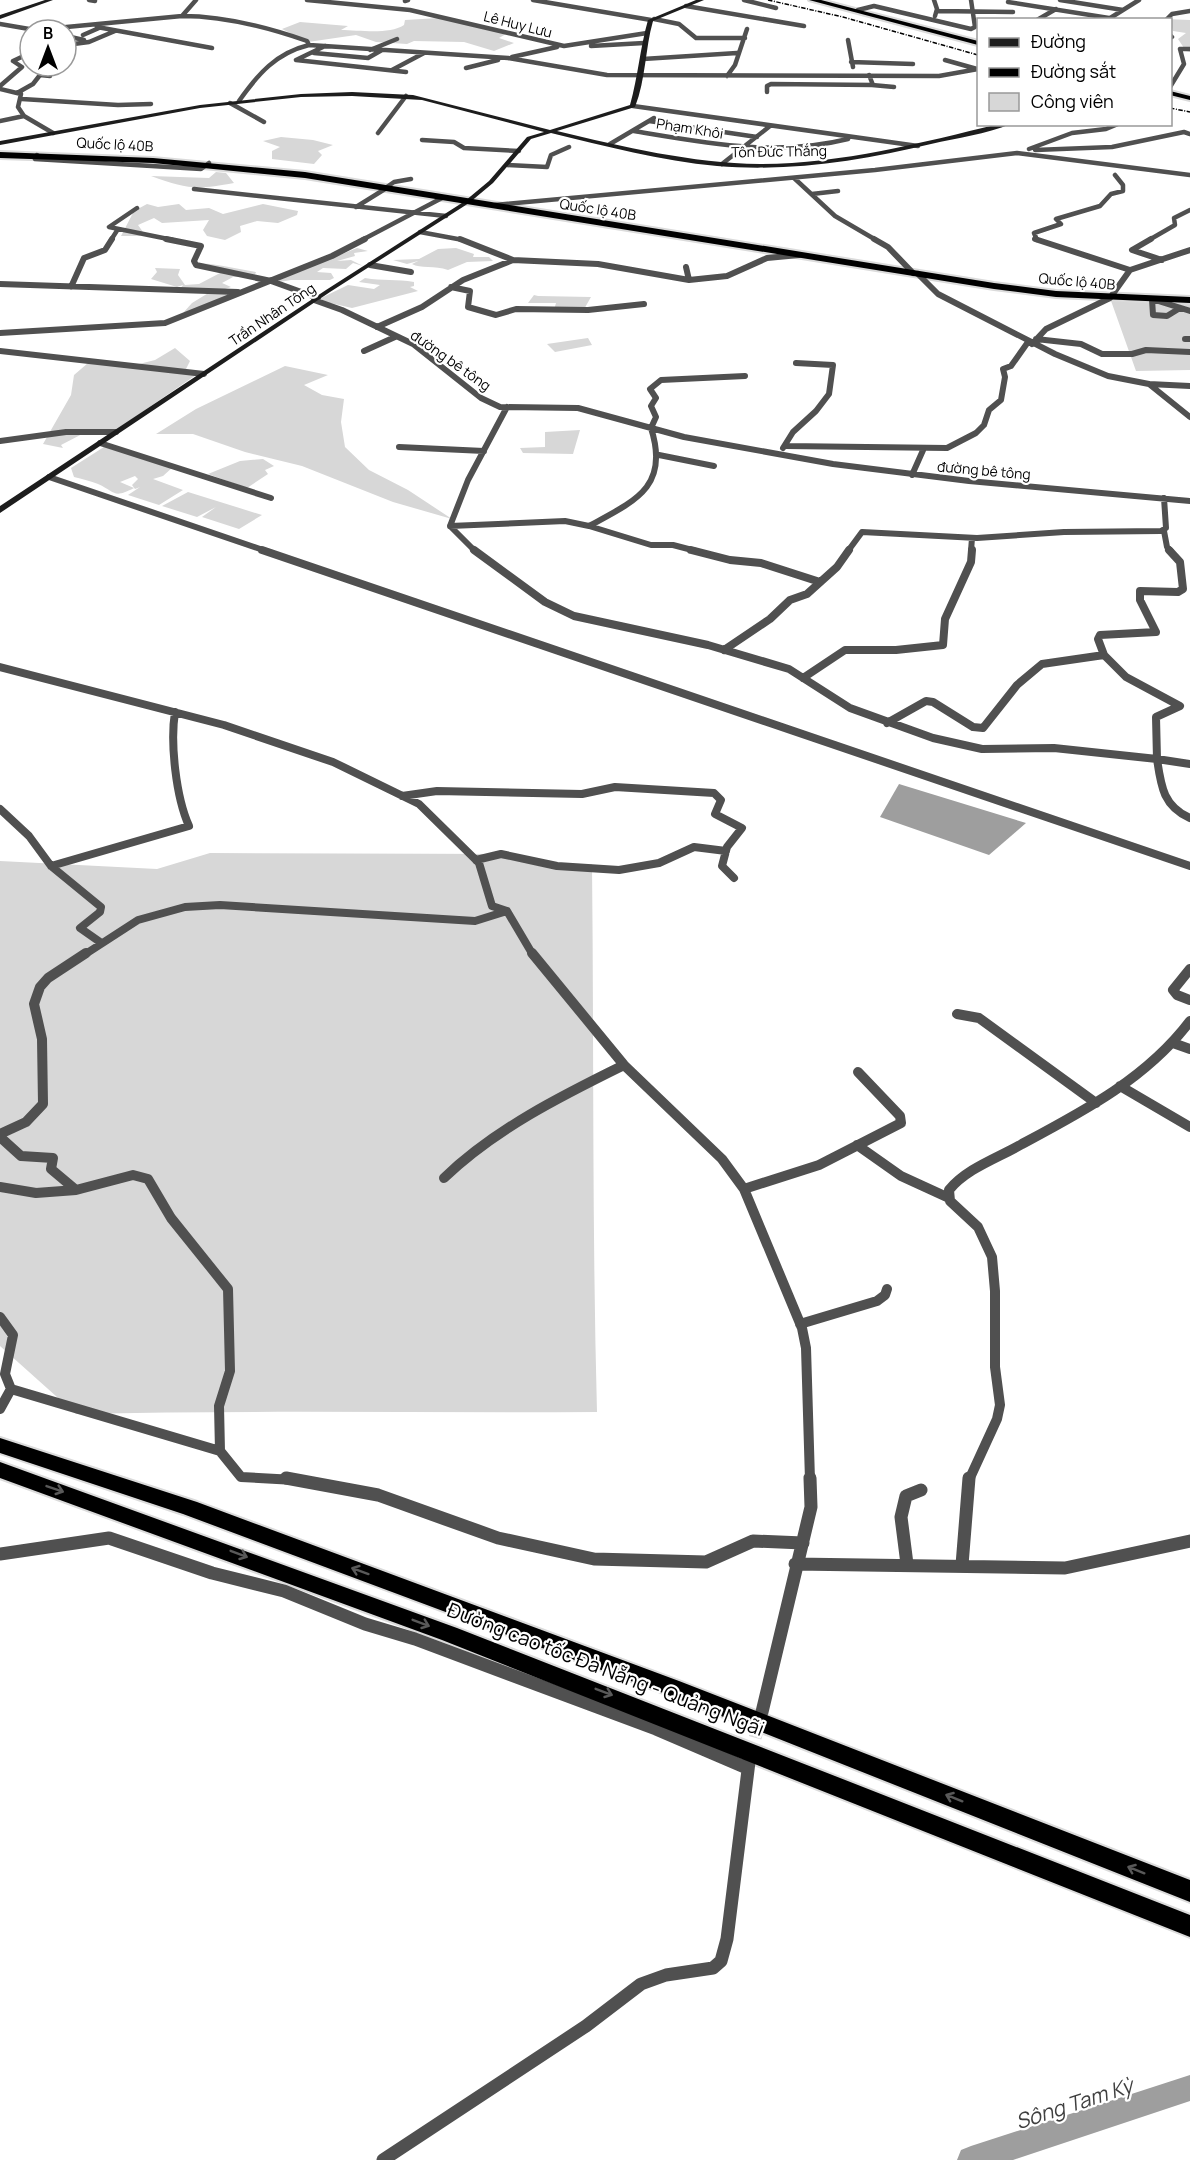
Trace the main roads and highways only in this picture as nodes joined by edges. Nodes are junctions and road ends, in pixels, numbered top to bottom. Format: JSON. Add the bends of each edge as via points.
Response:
{"nodes":[{"id":1,"x":813,"y":0,"type":"edge"},
{"id":2,"x":821,"y":0,"type":"edge"},
{"id":3,"x":977,"y":42,"type":"edge"},
{"id":4,"x":977,"y":42,"type":"edge"},
{"id":5,"x":1172,"y":91,"type":"edge"},
{"id":6,"x":1190,"y":96,"type":"edge"},
{"id":7,"x":0,"y":155,"type":"edge"},
{"id":8,"x":1190,"y":300,"type":"edge"},
{"id":9,"x":0,"y":1436,"type":"edge"},
{"id":10,"x":0,"y":1445,"type":"edge"},
{"id":11,"x":0,"y":1470,"type":"edge"},
{"id":12,"x":190,"y":1508,"type":"junction"},
{"id":13,"x":1190,"y":1891,"type":"edge"},
{"id":14,"x":1190,"y":1926,"type":"edge"}],
"edges":[{"from":1,"to":3,"type":"highway"},
{"from":2,"to":4,"type":"highway"},
{"from":5,"to":6,"type":"highway"},
{"from":7,"to":8,"type":"highway","name":"Quốc lộ 40B","via":[[209,164],[1056,294]]},
{"from":9,"to":12,"type":"highway"},
{"from":10,"to":12,"type":"highway","name":"Đường cao tốc Đà Nẵng - Quảng Ngãi"},
{"from":11,"to":14,"type":"highway","name":"Đường cao tốc Đà Nẵng - Quảng Ngãi","one_way":true,"via":[[177,1531],[660,1713]]},
{"from":13,"to":12,"type":"highway","name":"Đường cao tốc Đà Nẵng - Quảng Ngãi","one_way":true,"via":[[671,1687]]}]}
